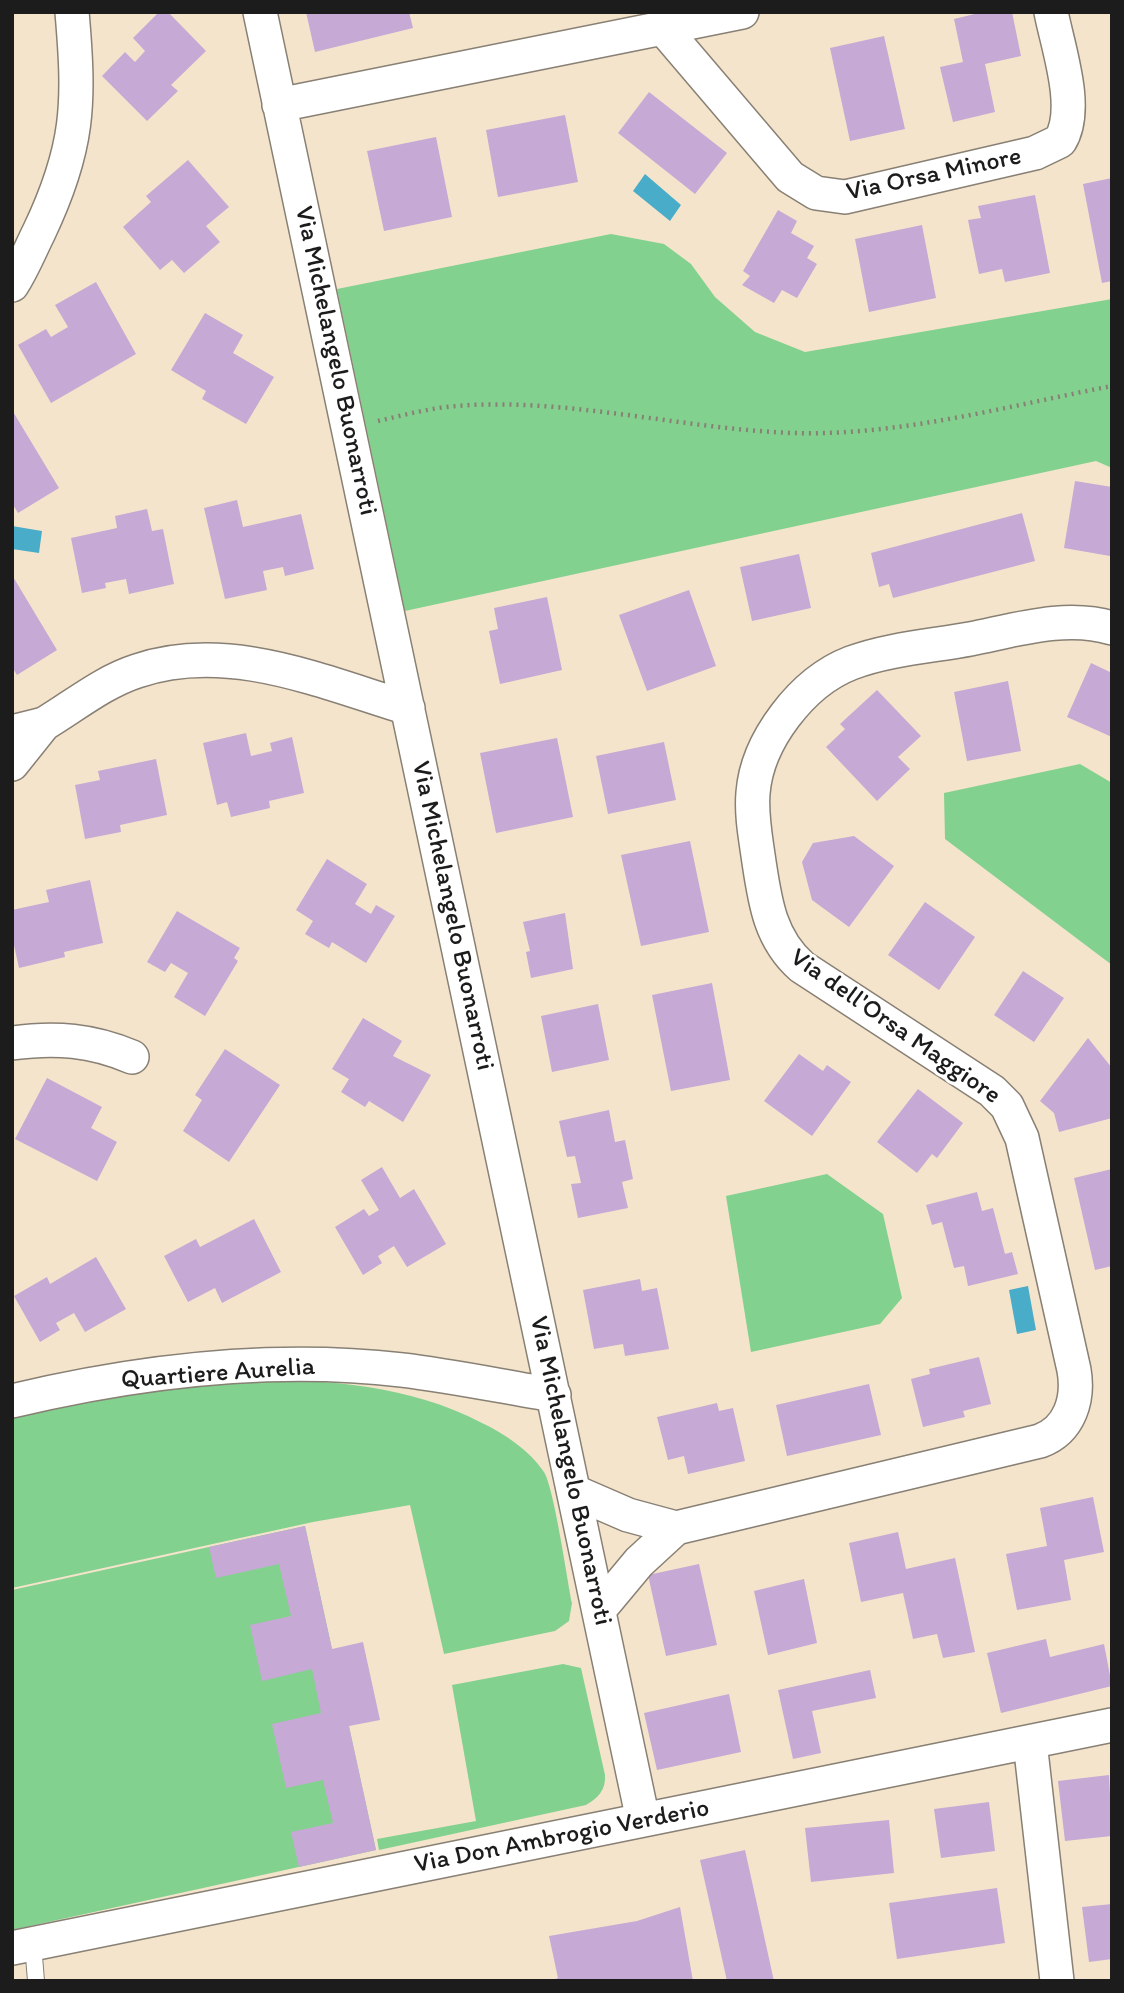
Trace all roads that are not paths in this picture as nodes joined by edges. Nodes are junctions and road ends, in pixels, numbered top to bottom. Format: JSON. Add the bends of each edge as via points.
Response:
{"nodes":[{"id":1,"x":72,"y":12,"type":"edge"},
{"id":2,"x":260,"y":12,"type":"edge"},
{"id":3,"x":742,"y":12,"type":"edge"},
{"id":4,"x":1051,"y":12,"type":"edge"},
{"id":5,"x":663,"y":29,"type":"junction"},
{"id":6,"x":279,"y":105,"type":"junction"},
{"id":7,"x":12,"y":285,"type":"edge"},
{"id":8,"x":1112,"y":628,"type":"edge"},
{"id":9,"x":408,"y":708,"type":"junction"},
{"id":10,"x":28,"y":728,"type":"edge"},
{"id":11,"x":12,"y":764,"type":"edge"},
{"id":12,"x":12,"y":1043,"type":"edge"},
{"id":13,"x":132,"y":1057,"type":"dead end"},
{"id":14,"x":12,"y":1392,"type":"edge"},
{"id":15,"x":49,"y":1392,"type":"junction"},
{"id":16,"x":554,"y":1395,"type":"junction"},
{"id":17,"x":12,"y":1401,"type":"edge"},
{"id":18,"x":575,"y":1493,"type":"junction"},
{"id":19,"x":676,"y":1528,"type":"junction"},
{"id":20,"x":599,"y":1610,"type":"junction"},
{"id":21,"x":1112,"y":1725,"type":"edge"},
{"id":22,"x":1030,"y":1742,"type":"junction"},
{"id":23,"x":643,"y":1820,"type":"junction"},
{"id":24,"x":22,"y":1946,"type":"edge"},
{"id":25,"x":36,"y":1981,"type":"edge"},
{"id":26,"x":1057,"y":1981,"type":"edge"}],
"edges":[{"from":1,"to":7,"type":"street","via":[[77,79],[71,150],[57,194]]},
{"from":2,"to":6,"type":"street","name":"Via Michelangelo Buonarroti"},
{"from":3,"to":5,"type":"street"},
{"from":4,"to":5,"type":"street","name":"Via Orsa Minore","via":[[1069,102],[1068,123],[1060,141],[1035,153],[845,197],[816,193],[790,177]]},
{"from":5,"to":6,"type":"street"},
{"from":6,"to":9,"type":"street","name":"Via Michelangelo Buonarroti"},
{"from":8,"to":19,"type":"street","name":"Via dell'Orsa Maggiore","via":[[1051,624],[843,666],[817,683],[780,725],[765,751],[753,793],[766,907],[788,954],[992,1091],[1014,1118],[1074,1370],[1076,1385],[1069,1416],[1053,1435],[1040,1441]]},
{"from":9,"to":10,"type":"street","via":[[253,664],[183,660],[137,670]]},
{"from":9,"to":16,"type":"street","name":"Via Michelangelo Buonarroti"},
{"from":10,"to":11,"type":"street"},
{"from":12,"to":13,"type":"street","via":[[76,1041]]},
{"from":14,"to":15,"type":"street","name":"Quartiere Aurelia"},
{"from":15,"to":16,"type":"street","name":"Quartiere Aurelia","via":[[285,1364],[401,1370]]},
{"from":15,"to":17,"type":"street","name":"Quartiere Aurelia"},
{"from":16,"to":18,"type":"street","name":"Via Michelangelo Buonarroti"},
{"from":18,"to":19,"type":"street"},
{"from":18,"to":20,"type":"street","name":"Via Michelangelo Buonarroti"},
{"from":19,"to":20,"type":"street","name":"Via dell'Orsa Maggiore","via":[[639,1562]]},
{"from":20,"to":23,"type":"street","name":"Via Michelangelo Buonarroti"},
{"from":21,"to":22,"type":"street","name":"Via Don Ambrogio Verderio"},
{"from":22,"to":23,"type":"street","name":"Via Don Ambrogio Verderio"},
{"from":22,"to":26,"type":"street"},
{"from":23,"to":24,"type":"street","name":"Via Don Ambrogio Verderio"},
{"from":24,"to":25,"type":"lane"}]}
